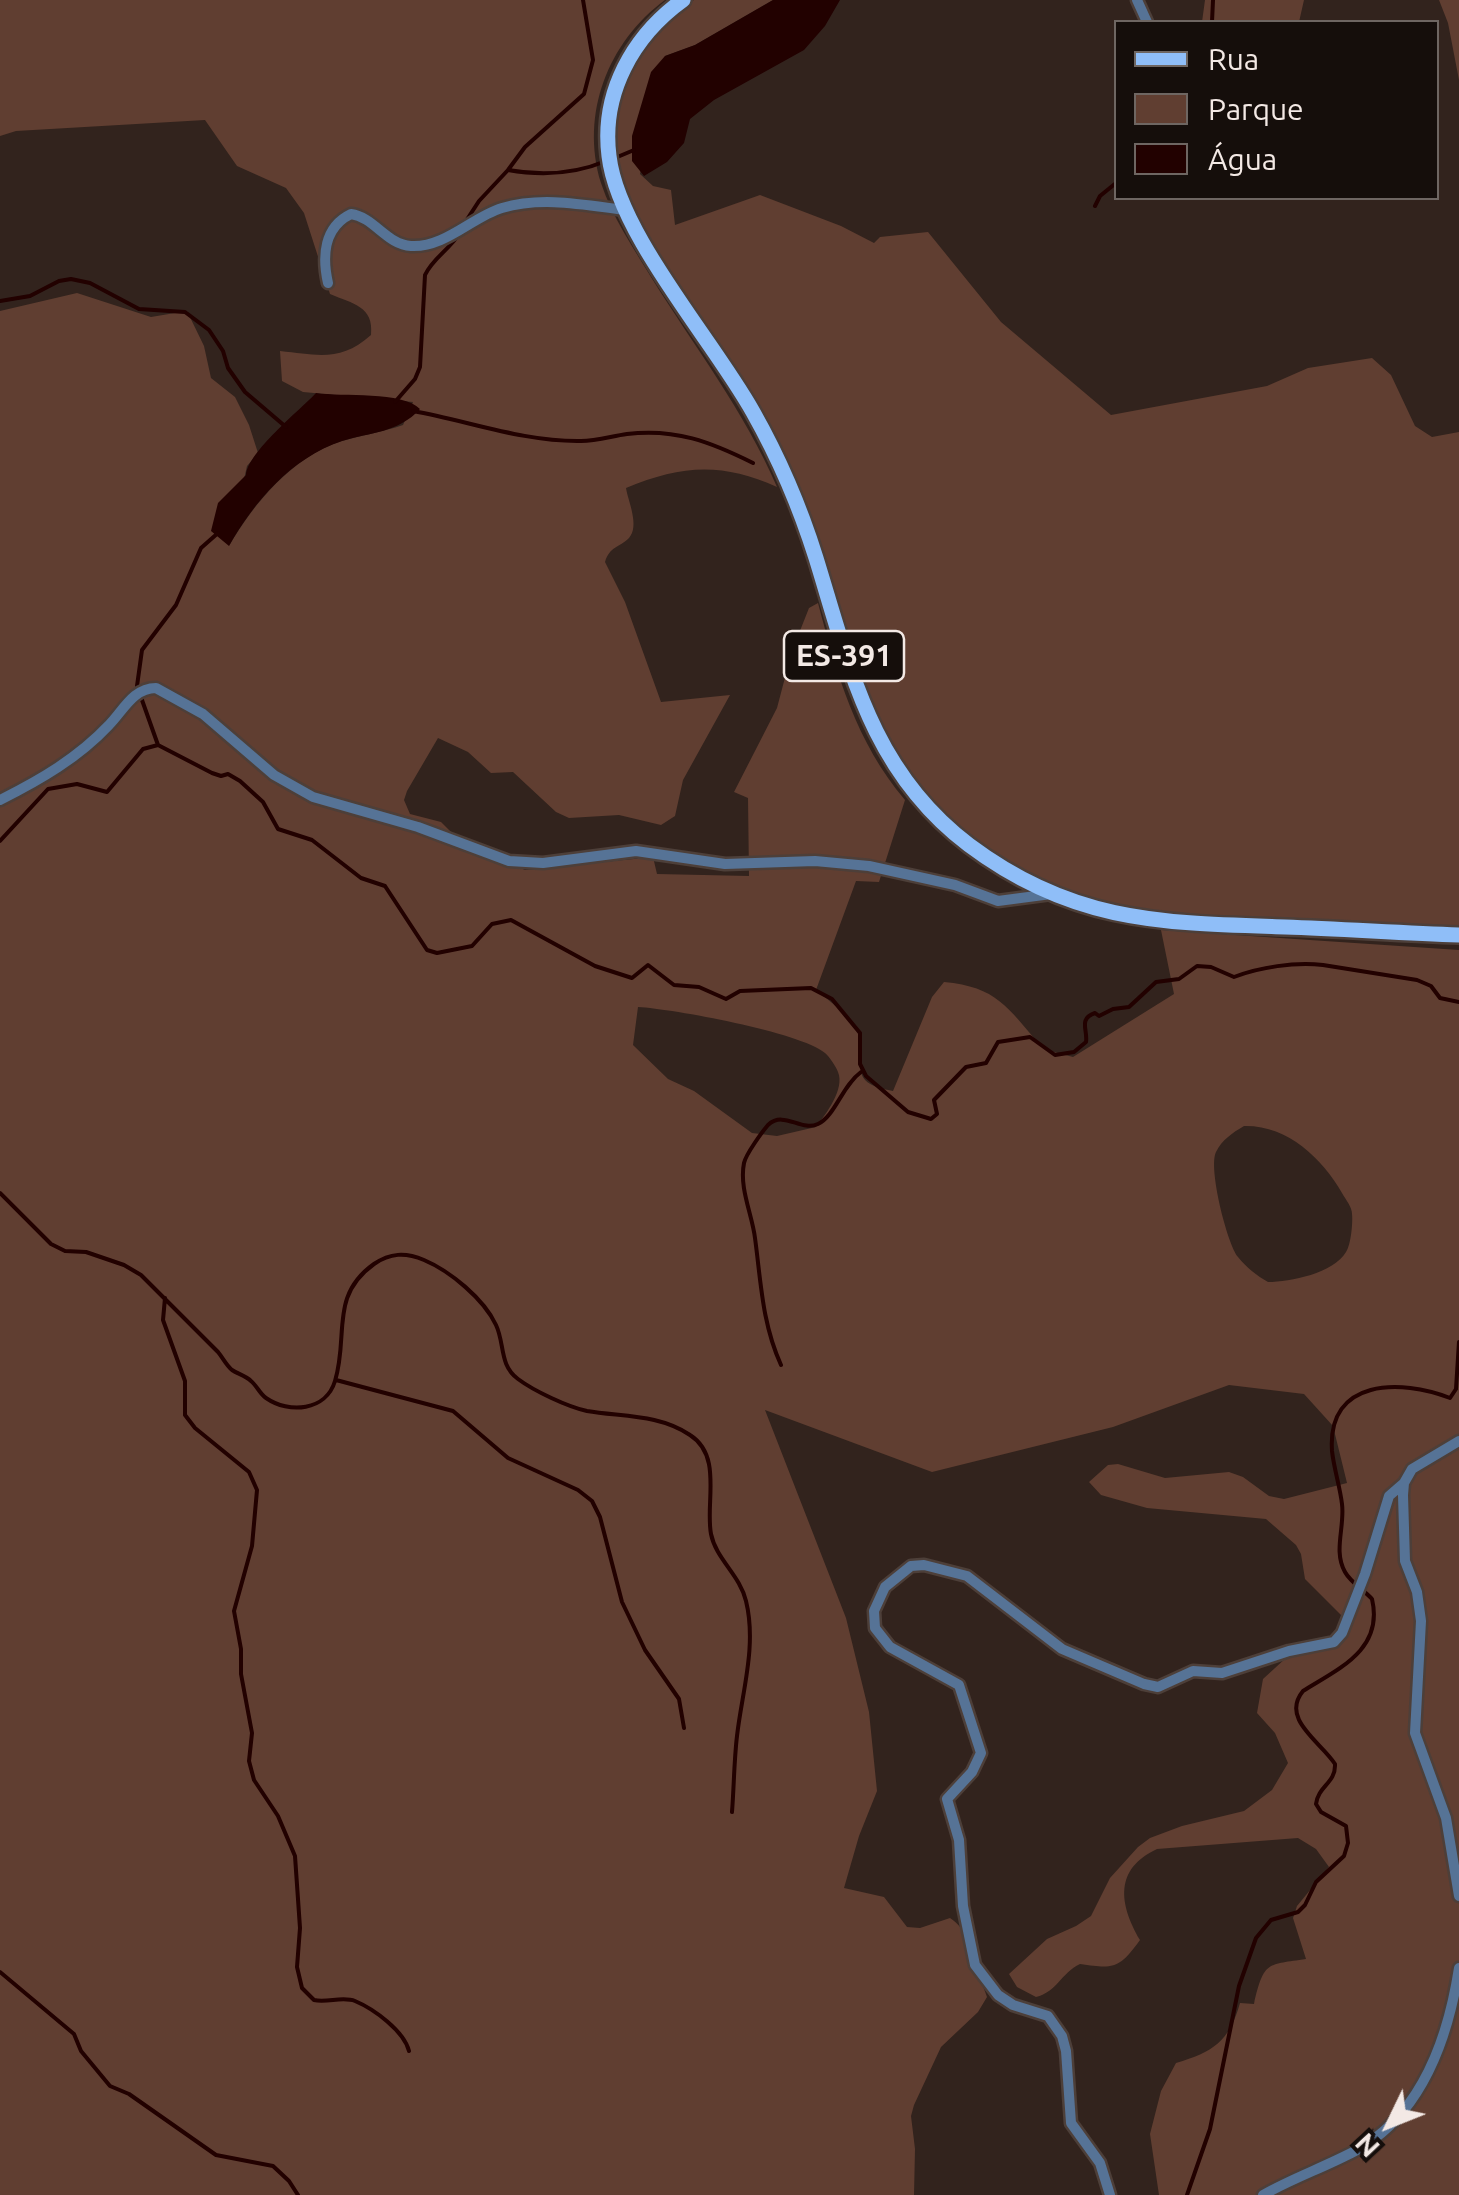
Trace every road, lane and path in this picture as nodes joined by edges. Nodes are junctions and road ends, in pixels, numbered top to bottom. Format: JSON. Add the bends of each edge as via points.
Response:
{"nodes":[{"id":1,"x":682,"y":0,"type":"edge"},
{"id":2,"x":625,"y":210,"type":"junction"},
{"id":3,"x":328,"y":283,"type":"dead end"},
{"id":4,"x":0,"y":800,"type":"edge"},
{"id":5,"x":1052,"y":894,"type":"junction"},
{"id":6,"x":1459,"y":935,"type":"edge"},
{"id":7,"x":1459,"y":1441,"type":"edge"},
{"id":8,"x":1404,"y":1483,"type":"junction"},
{"id":9,"x":1459,"y":1896,"type":"edge"},
{"id":10,"x":1459,"y":1968,"type":"edge"},
{"id":11,"x":1110,"y":2195,"type":"edge"},
{"id":12,"x":1263,"y":2195,"type":"edge"}],
"edges":[{"from":1,"to":2,"type":"main road","number":"ES-391","via":[[641,39],[614,92],[608,152]]},
{"from":2,"to":3,"type":"street","via":[[556,202],[507,206],[464,230],[412,246],[351,214],[330,232]]},
{"from":2,"to":5,"type":"main road","number":"ES-391","via":[[773,449],[857,691],[892,762],[957,835]]},
{"from":4,"to":5,"type":"street","via":[[41,780],[136,695],[156,688],[204,714],[274,775],[312,797],[509,861],[636,852],[725,864],[815,860],[868,866],[998,901]]},
{"from":5,"to":6,"type":"main road","number":"ES-391","via":[[1104,912],[1170,923]]},
{"from":7,"to":8,"type":"street","via":[[1418,1462]]},
{"from":8,"to":9,"type":"street","via":[[1405,1562],[1422,1621],[1414,1734],[1446,1818]]},
{"from":8,"to":11,"type":"street","via":[[1389,1496],[1339,1638],[1222,1673],[1193,1671],[1158,1687],[1144,1684],[1062,1649],[968,1576],[924,1565],[892,1579],[874,1611],[874,1628],[890,1648],[959,1685],[980,1753],[947,1799],[959,1840],[975,1965],[1006,2001],[1048,2016],[1062,2036],[1071,2123],[1100,2163]]},
{"from":10,"to":12,"type":"street","via":[[1434,2064],[1404,2109],[1356,2151]]}]}
